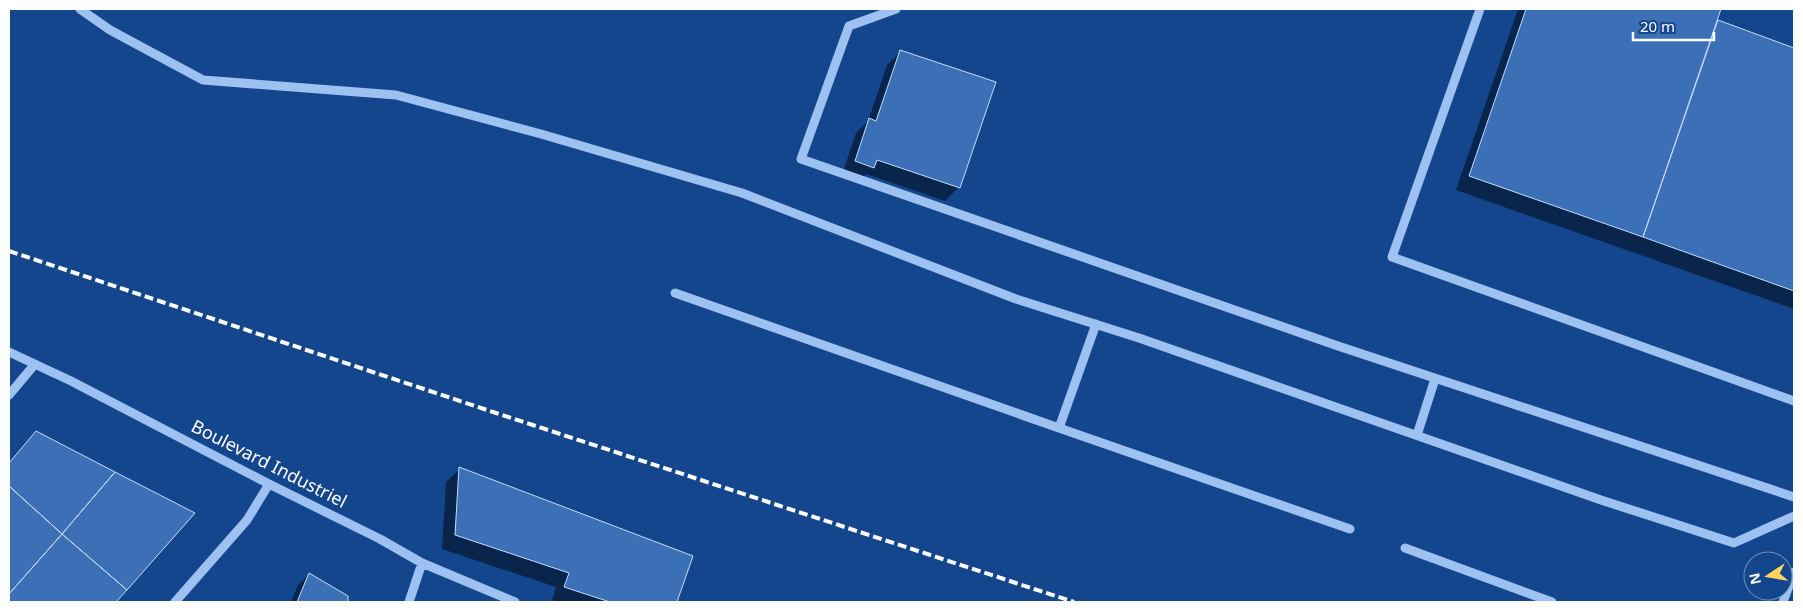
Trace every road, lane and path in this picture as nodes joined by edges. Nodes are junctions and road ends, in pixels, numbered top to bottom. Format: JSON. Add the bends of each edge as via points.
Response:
{"nodes":[{"id":1,"x":80,"y":9,"type":"edge"},
{"id":2,"x":896,"y":9,"type":"edge"},
{"id":3,"x":1480,"y":9,"type":"edge"},
{"id":4,"x":675,"y":293,"type":"dead end"},
{"id":5,"x":1096,"y":324,"type":"junction"},
{"id":6,"x":9,"y":352,"type":"edge"},
{"id":7,"x":35,"y":364,"type":"junction"},
{"id":8,"x":1435,"y":379,"type":"junction"},
{"id":9,"x":9,"y":395,"type":"edge"},
{"id":10,"x":1794,"y":401,"type":"edge"},
{"id":11,"x":1058,"y":428,"type":"junction"},
{"id":12,"x":1417,"y":435,"type":"junction"},
{"id":13,"x":269,"y":484,"type":"junction"},
{"id":14,"x":1794,"y":497,"type":"edge"},
{"id":15,"x":1794,"y":516,"type":"edge"},
{"id":16,"x":1350,"y":529,"type":"dead end"},
{"id":17,"x":1405,"y":548,"type":"dead end"},
{"id":18,"x":422,"y":563,"type":"junction"},
{"id":19,"x":1794,"y":572,"type":"edge"},
{"id":20,"x":175,"y":602,"type":"edge"},
{"id":21,"x":409,"y":602,"type":"edge"},
{"id":22,"x":515,"y":602,"type":"edge"},
{"id":23,"x":1552,"y":602,"type":"edge"},
{"id":24,"x":1784,"y":602,"type":"edge"}],
"edges":[{"from":1,"to":5,"type":"street","via":[[110,30],[203,80],[396,95],[541,134],[742,193],[1016,299]]},
{"from":2,"to":8,"type":"street","via":[[849,26],[801,159]]},
{"from":3,"to":10,"type":"street","via":[[1392,257]]},
{"from":4,"to":11,"type":"street"},
{"from":5,"to":11,"type":"street"},
{"from":5,"to":12,"type":"street"},
{"from":6,"to":7,"type":"street","name":"Boulevard Industriel"},
{"from":7,"to":9,"type":"street"},
{"from":7,"to":13,"type":"street","name":"Boulevard Industriel"},
{"from":8,"to":12,"type":"street"},
{"from":8,"to":14,"type":"street"},
{"from":11,"to":16,"type":"street"},
{"from":12,"to":15,"type":"street","via":[[1734,543]]},
{"from":13,"to":18,"type":"street","name":"Boulevard Industriel"},
{"from":13,"to":20,"type":"street","via":[[247,520]]},
{"from":17,"to":23,"type":"street"},
{"from":18,"to":21,"type":"street"},
{"from":18,"to":22,"type":"street","name":"Boulevard Industriel"},
{"from":19,"to":24,"type":"street"}]}
